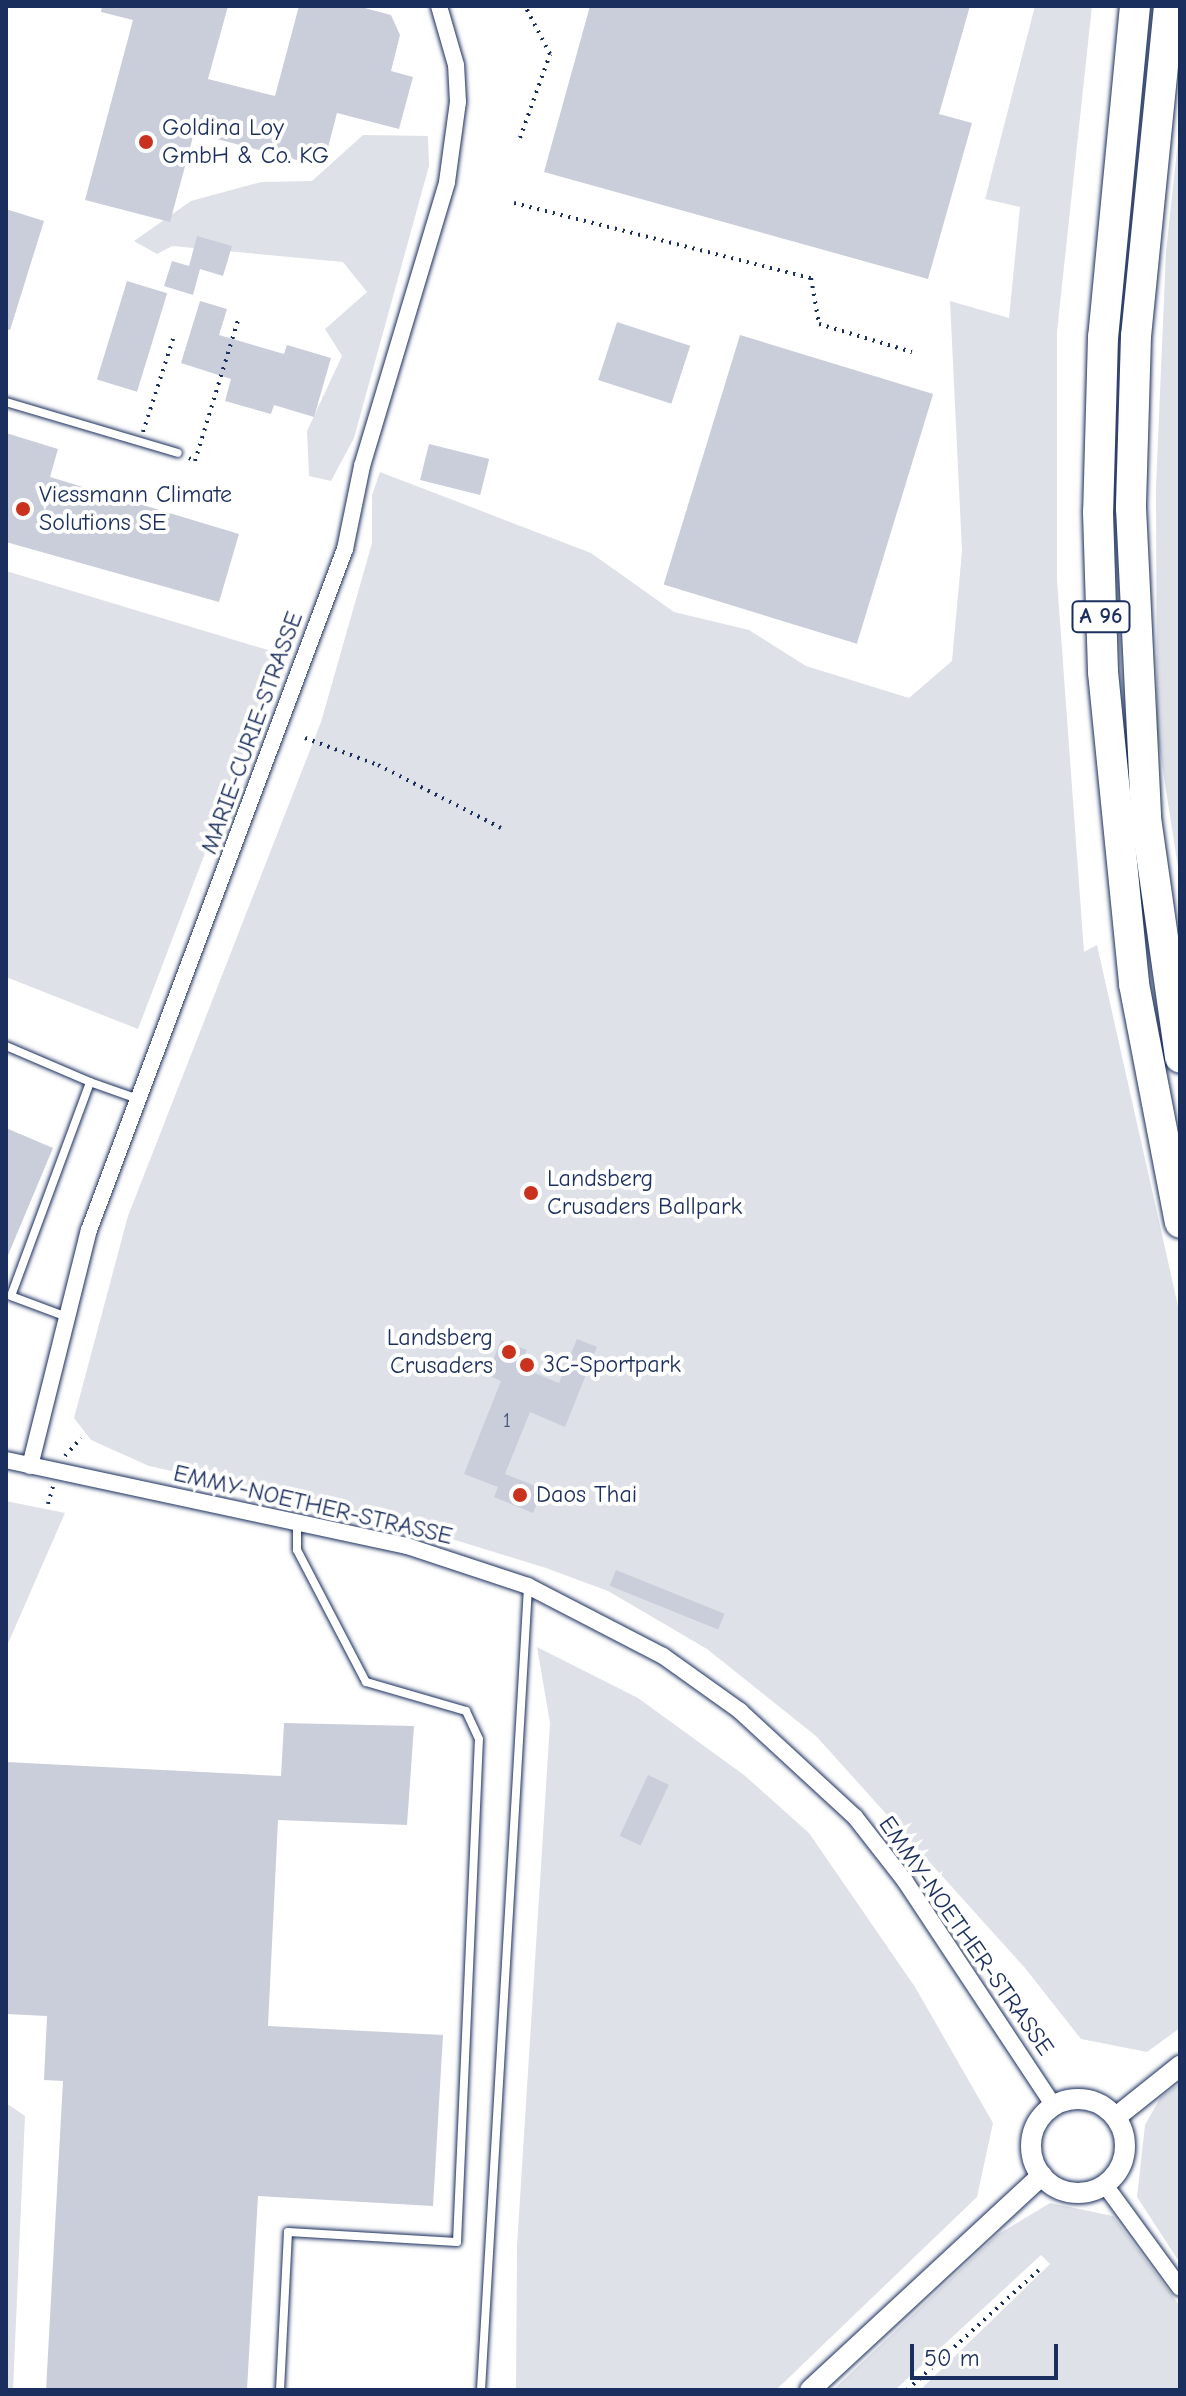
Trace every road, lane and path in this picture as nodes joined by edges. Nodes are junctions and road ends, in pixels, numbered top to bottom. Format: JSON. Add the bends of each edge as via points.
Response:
{"nodes":[{"id":1,"x":439,"y":6,"type":"edge"},
{"id":2,"x":525,"y":6,"type":"edge"},
{"id":3,"x":1135,"y":6,"type":"edge"},
{"id":4,"x":1169,"y":6,"type":"edge"},
{"id":5,"x":520,"y":138,"type":"dead end"},
{"id":6,"x":514,"y":203,"type":"dead end"},
{"id":7,"x":239,"y":317,"type":"dead end"},
{"id":8,"x":173,"y":339,"type":"dead end"},
{"id":9,"x":912,"y":352,"type":"dead end"},
{"id":10,"x":6,"y":402,"type":"edge"},
{"id":11,"x":139,"y":442,"type":"junction"},
{"id":12,"x":178,"y":453,"type":"joint"},
{"id":13,"x":305,"y":738,"type":"dead end"},
{"id":14,"x":501,"y":828,"type":"dead end"},
{"id":15,"x":6,"y":1046,"type":"edge"},
{"id":16,"x":1180,"y":1058,"type":"edge"},
{"id":17,"x":90,"y":1082,"type":"junction"},
{"id":18,"x":139,"y":1099,"type":"junction"},
{"id":19,"x":1180,"y":1223,"type":"edge"},
{"id":20,"x":11,"y":1296,"type":"junction"},
{"id":21,"x":6,"y":1308,"type":"edge"},
{"id":22,"x":68,"y":1317,"type":"junction"},
{"id":23,"x":6,"y":1460,"type":"edge"},
{"id":24,"x":30,"y":1466,"type":"junction"},
{"id":25,"x":297,"y":1522,"type":"junction"},
{"id":26,"x":528,"y":1586,"type":"junction"},
{"id":27,"x":1180,"y":2066,"type":"edge"},
{"id":28,"x":1054,"y":2106,"type":"junction"},
{"id":29,"x":1116,"y":2117,"type":"junction"},
{"id":30,"x":1042,"y":2175,"type":"junction"},
{"id":31,"x":1105,"y":2185,"type":"junction"},
{"id":32,"x":1039,"y":2270,"type":"dead end"},
{"id":33,"x":1180,"y":2288,"type":"edge"},
{"id":34,"x":280,"y":2390,"type":"edge"},
{"id":35,"x":481,"y":2390,"type":"edge"},
{"id":36,"x":810,"y":2390,"type":"edge"},
{"id":37,"x":907,"y":2390,"type":"edge"}],
"edges":[{"from":1,"to":18,"type":"street","name":"MARIE-CURIE-STRASSE","via":[[456,65],[458,102],[447,182],[362,466],[345,549]]},
{"from":2,"to":5,"type":"path","via":[[550,54]]},
{"from":3,"to":19,"type":"highway","number":"A 96","via":[[1103,337],[1102,640],[1114,826],[1134,984]]},
{"from":4,"to":16,"type":"highway","number":"A 96","via":[[1136,336],[1131,508],[1146,818]]},
{"from":6,"to":9,"type":"path","via":[[811,278],[819,324]]},
{"from":7,"to":12,"type":"path","via":[[195,461]]},
{"from":8,"to":11,"type":"path"},
{"from":10,"to":11,"type":"lane"},
{"from":11,"to":12,"type":"lane"},
{"from":13,"to":14,"type":"path","via":[[378,765]]},
{"from":15,"to":17,"type":"lane"},
{"from":17,"to":18,"type":"lane"},
{"from":17,"to":20,"type":"lane"},
{"from":18,"to":22,"type":"street","name":"MARIE-CURIE-STRASSE","via":[[89,1230]]},
{"from":20,"to":21,"type":"lane"},
{"from":20,"to":22,"type":"lane"},
{"from":22,"to":24,"type":"street","name":"MARIE-CURIE-STRASSE"},
{"from":23,"to":24,"type":"street","name":"EMMY-NOETHER-STRASSE"},
{"from":24,"to":25,"type":"street","name":"EMMY-NOETHER-STRASSE"},
{"from":25,"to":26,"type":"street","name":"EMMY-NOETHER-STRASSE","via":[[407,1546]]},
{"from":25,"to":34,"type":"lane","via":[[297,1550],[366,1682],[466,1711],[479,1739],[457,2242],[288,2232]]},
{"from":26,"to":28,"type":"street","name":"EMMY-NOETHER-STRASSE","via":[[663,1656],[799,1761],[905,1881]]},
{"from":26,"to":35,"type":"lane"},
{"from":27,"to":29,"type":"street"},
{"from":28,"to":29,"type":"street","via":[[1094,2101]]},
{"from":28,"to":30,"type":"street","via":[[1032,2139]]},
{"from":29,"to":31,"type":"street","via":[[1126,2146],[1116,2174]]},
{"from":30,"to":31,"type":"street","via":[[1066,2192]]},
{"from":30,"to":36,"type":"street"},
{"from":31,"to":33,"type":"street"},
{"from":32,"to":37,"type":"path"}]}
